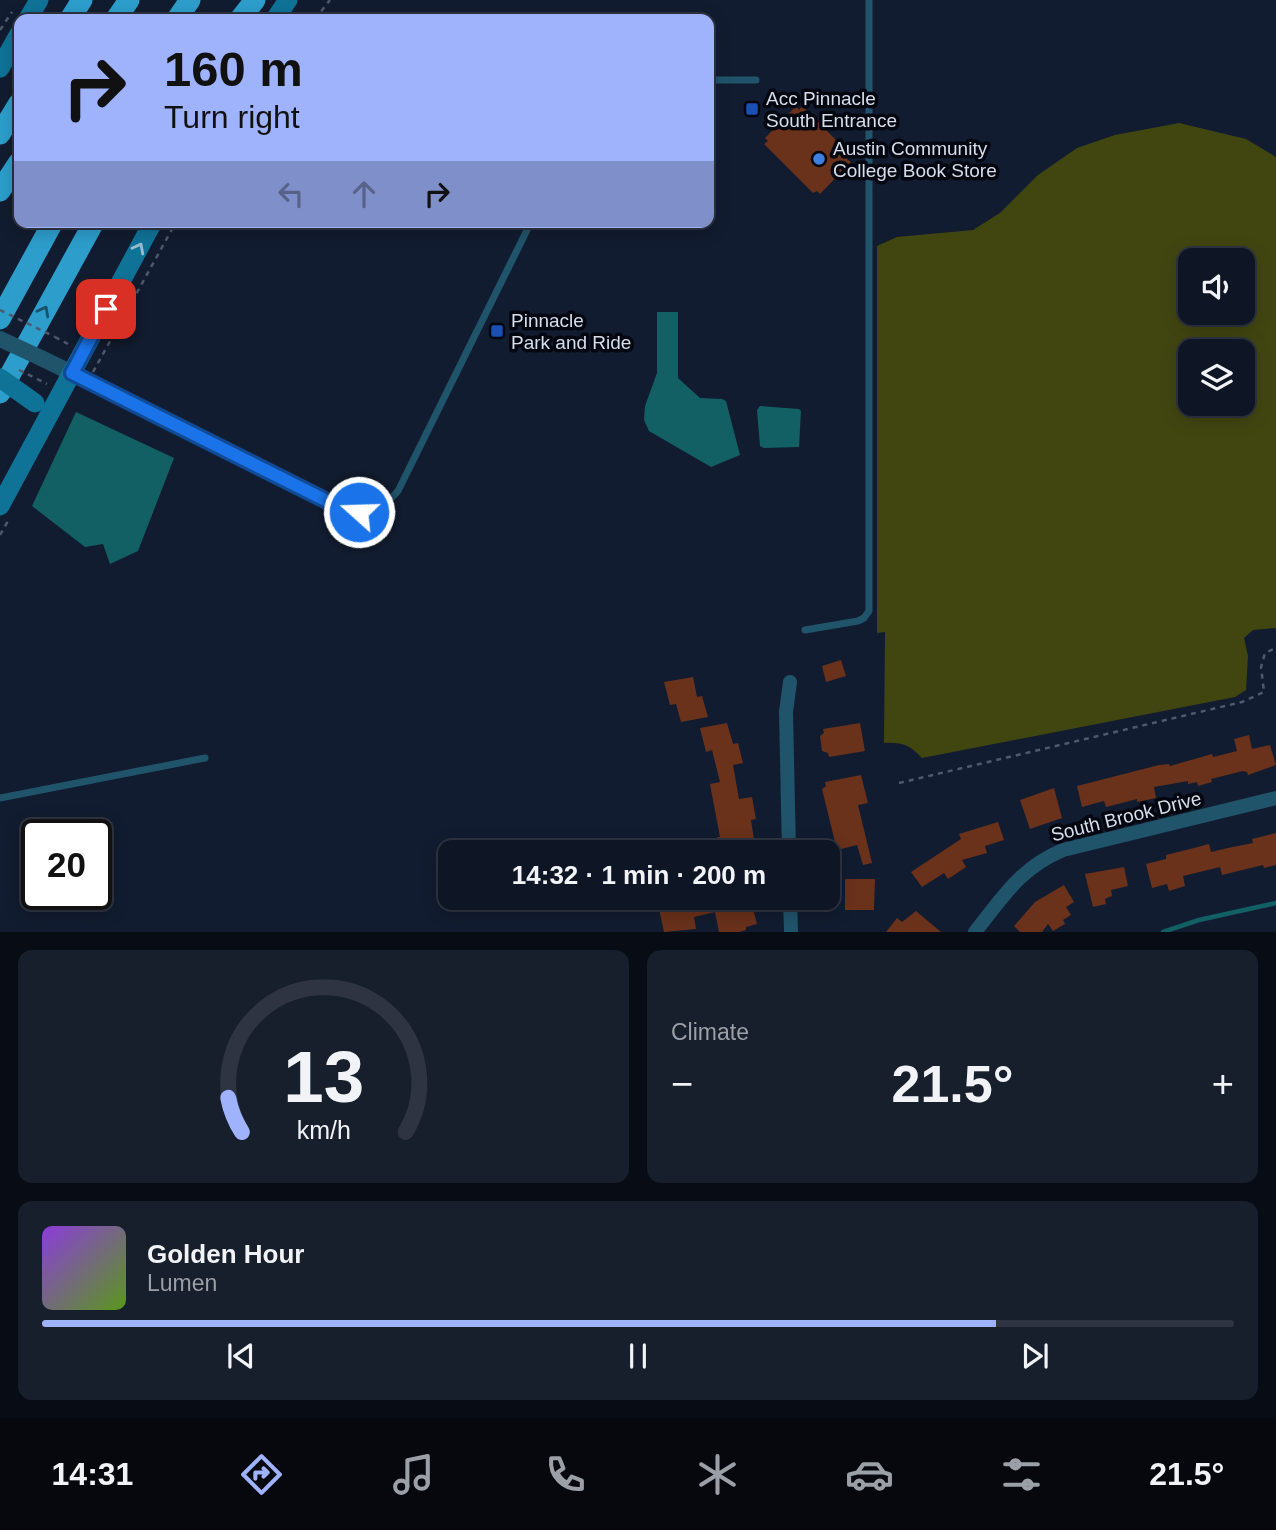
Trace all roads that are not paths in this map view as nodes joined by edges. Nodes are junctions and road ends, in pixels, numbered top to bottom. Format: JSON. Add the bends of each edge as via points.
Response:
{"nodes":[{"id":1,"x":39,"y":0,"type":"edge"},
{"id":2,"x":255,"y":0,"type":"edge"},
{"id":3,"x":869,"y":0,"type":"edge"},
{"id":4,"x":22,"y":14,"type":"edge"},
{"id":5,"x":244,"y":14,"type":"edge"},
{"id":6,"x":14,"y":43,"type":"edge"},
{"id":7,"x":0,"y":68,"type":"edge"},
{"id":8,"x":714,"y":80,"type":"edge"},
{"id":9,"x":756,"y":80,"type":"dead end"},
{"id":10,"x":14,"y":111,"type":"edge"},
{"id":11,"x":0,"y":134,"type":"edge"},
{"id":12,"x":14,"y":170,"type":"edge"},
{"id":13,"x":0,"y":191,"type":"edge"},
{"id":14,"x":51,"y":228,"type":"edge"},
{"id":15,"x":91,"y":228,"type":"edge"},
{"id":16,"x":150,"y":228,"type":"edge"},
{"id":17,"x":528,"y":228,"type":"edge"},
{"id":18,"x":0,"y":320,"type":"edge"},
{"id":19,"x":0,"y":339,"type":"edge"},
{"id":20,"x":72,"y":373,"type":"junction"},
{"id":21,"x":0,"y":378,"type":"edge"},
{"id":22,"x":0,"y":393,"type":"edge"},
{"id":23,"x":39,"y":434,"type":"junction"},
{"id":24,"x":0,"y":506,"type":"edge"},
{"id":25,"x":805,"y":630,"type":"dead end"},
{"id":26,"x":790,"y":682,"type":"dead end"},
{"id":27,"x":205,"y":758,"type":"dead end"},
{"id":28,"x":0,"y":798,"type":"edge"},
{"id":29,"x":1276,"y":799,"type":"edge"},
{"id":30,"x":789,"y":840,"type":"edge"},
{"id":31,"x":790,"y":910,"type":"edge"},
{"id":32,"x":791,"y":932,"type":"edge"},
{"id":33,"x":975,"y":932,"type":"edge"}],
"edges":[{"from":1,"to":4,"type":"main road"},
{"from":2,"to":5,"type":"highway"},
{"from":3,"to":25,"type":"lane","via":[[869,611],[858,621]]},
{"from":6,"to":7,"type":"main road"},
{"from":8,"to":9,"type":"lane"},
{"from":10,"to":11,"type":"highway"},
{"from":12,"to":13,"type":"highway"},
{"from":14,"to":18,"type":"highway"},
{"from":22,"to":15,"type":"highway","one_way":true},
{"from":20,"to":16,"type":"main road","one_way":true},
{"from":17,"to":20,"type":"lane","via":[[398,491],[374,510],[359,512],[333,504]]},
{"from":19,"to":20,"type":"street","bridge":true},
{"from":20,"to":23,"type":"main road"},
{"from":21,"to":23,"type":"main road","bridge":true,"via":[[35,403]]},
{"from":23,"to":24,"type":"main road"},
{"from":26,"to":30,"type":"street","via":[[786,712]]},
{"from":27,"to":28,"type":"lane"},
{"from":29,"to":33,"type":"street","name":"South Brook Drive","via":[[1073,847],[1044,858],[1017,880]]},
{"from":31,"to":32,"type":"street"}]}
